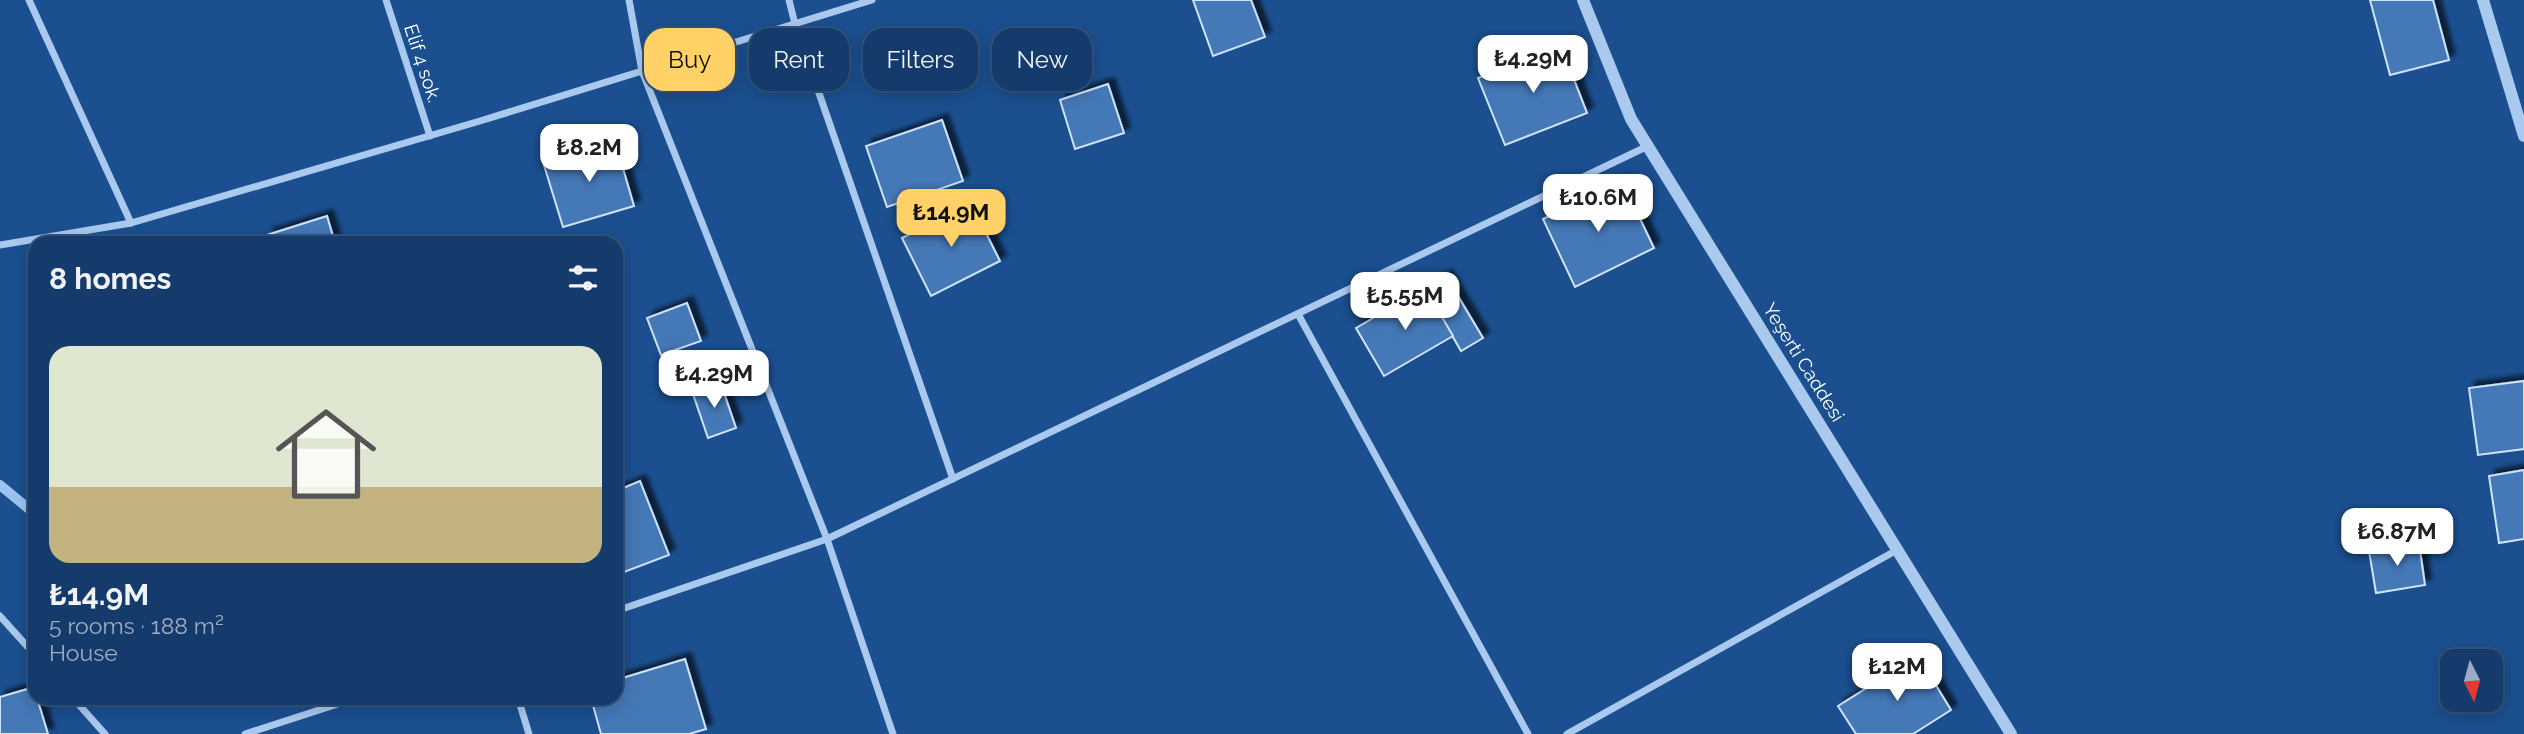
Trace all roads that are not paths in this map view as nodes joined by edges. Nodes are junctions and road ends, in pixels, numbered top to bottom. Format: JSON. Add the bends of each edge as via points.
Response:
{"nodes":[{"id":1,"x":29,"y":0,"type":"edge"},
{"id":2,"x":386,"y":0,"type":"edge"},
{"id":3,"x":629,"y":0,"type":"edge"},
{"id":4,"x":789,"y":0,"type":"edge"},
{"id":5,"x":872,"y":0,"type":"edge"},
{"id":6,"x":1583,"y":0,"type":"edge"},
{"id":7,"x":2483,"y":0,"type":"edge"},
{"id":8,"x":795,"y":24,"type":"junction"},
{"id":9,"x":642,"y":71,"type":"junction"},
{"id":10,"x":430,"y":136,"type":"junction"},
{"id":11,"x":2524,"y":136,"type":"edge"},
{"id":12,"x":1648,"y":146,"type":"junction"},
{"id":13,"x":131,"y":223,"type":"junction"},
{"id":14,"x":57,"y":236,"type":"edge"},
{"id":15,"x":28,"y":241,"type":"edge"},
{"id":16,"x":0,"y":246,"type":"edge"},
{"id":17,"x":1298,"y":314,"type":"junction"},
{"id":18,"x":953,"y":479,"type":"junction"},
{"id":19,"x":827,"y":540,"type":"junction"},
{"id":20,"x":1897,"y":550,"type":"junction"},
{"id":21,"x":623,"y":609,"type":"edge"},
{"id":22,"x":0,"y":616,"type":"edge"},
{"id":23,"x":28,"y":647,"type":"edge"},
{"id":24,"x":79,"y":705,"type":"edge"},
{"id":25,"x":334,"y":705,"type":"edge"},
{"id":26,"x":520,"y":705,"type":"edge"},
{"id":27,"x":105,"y":734,"type":"edge"},
{"id":28,"x":245,"y":734,"type":"edge"},
{"id":29,"x":528,"y":734,"type":"edge"},
{"id":30,"x":893,"y":734,"type":"edge"},
{"id":31,"x":1528,"y":734,"type":"edge"},
{"id":32,"x":1567,"y":734,"type":"edge"},
{"id":33,"x":2011,"y":734,"type":"edge"}],
"edges":[{"from":1,"to":13,"type":"street"},
{"from":2,"to":10,"type":"street","name":"Elif 4 sok."},
{"from":3,"to":9,"type":"street"},
{"from":4,"to":8,"type":"street"},
{"from":5,"to":8,"type":"street"},
{"from":6,"to":12,"type":"street","name":"Yeşerti Caddesi","via":[[1631,119]]},
{"from":7,"to":11,"type":"street"},
{"from":8,"to":9,"type":"street"},
{"from":8,"to":18,"type":"street"},
{"from":9,"to":10,"type":"street"},
{"from":9,"to":19,"type":"street"},
{"from":10,"to":13,"type":"street"},
{"from":12,"to":17,"type":"street"},
{"from":12,"to":20,"type":"street","name":"Yeşerti Caddesi"},
{"from":13,"to":14,"type":"street"},
{"from":15,"to":16,"type":"street"},
{"from":17,"to":18,"type":"street"},
{"from":17,"to":31,"type":"street"},
{"from":18,"to":19,"type":"street"},
{"from":19,"to":21,"type":"street"},
{"from":19,"to":30,"type":"street"},
{"from":20,"to":32,"type":"street"},
{"from":20,"to":33,"type":"street","name":"Yeşerti Caddesi"},
{"from":22,"to":23,"type":"street"},
{"from":24,"to":27,"type":"street"},
{"from":25,"to":28,"type":"street"},
{"from":26,"to":29,"type":"street"}]}
